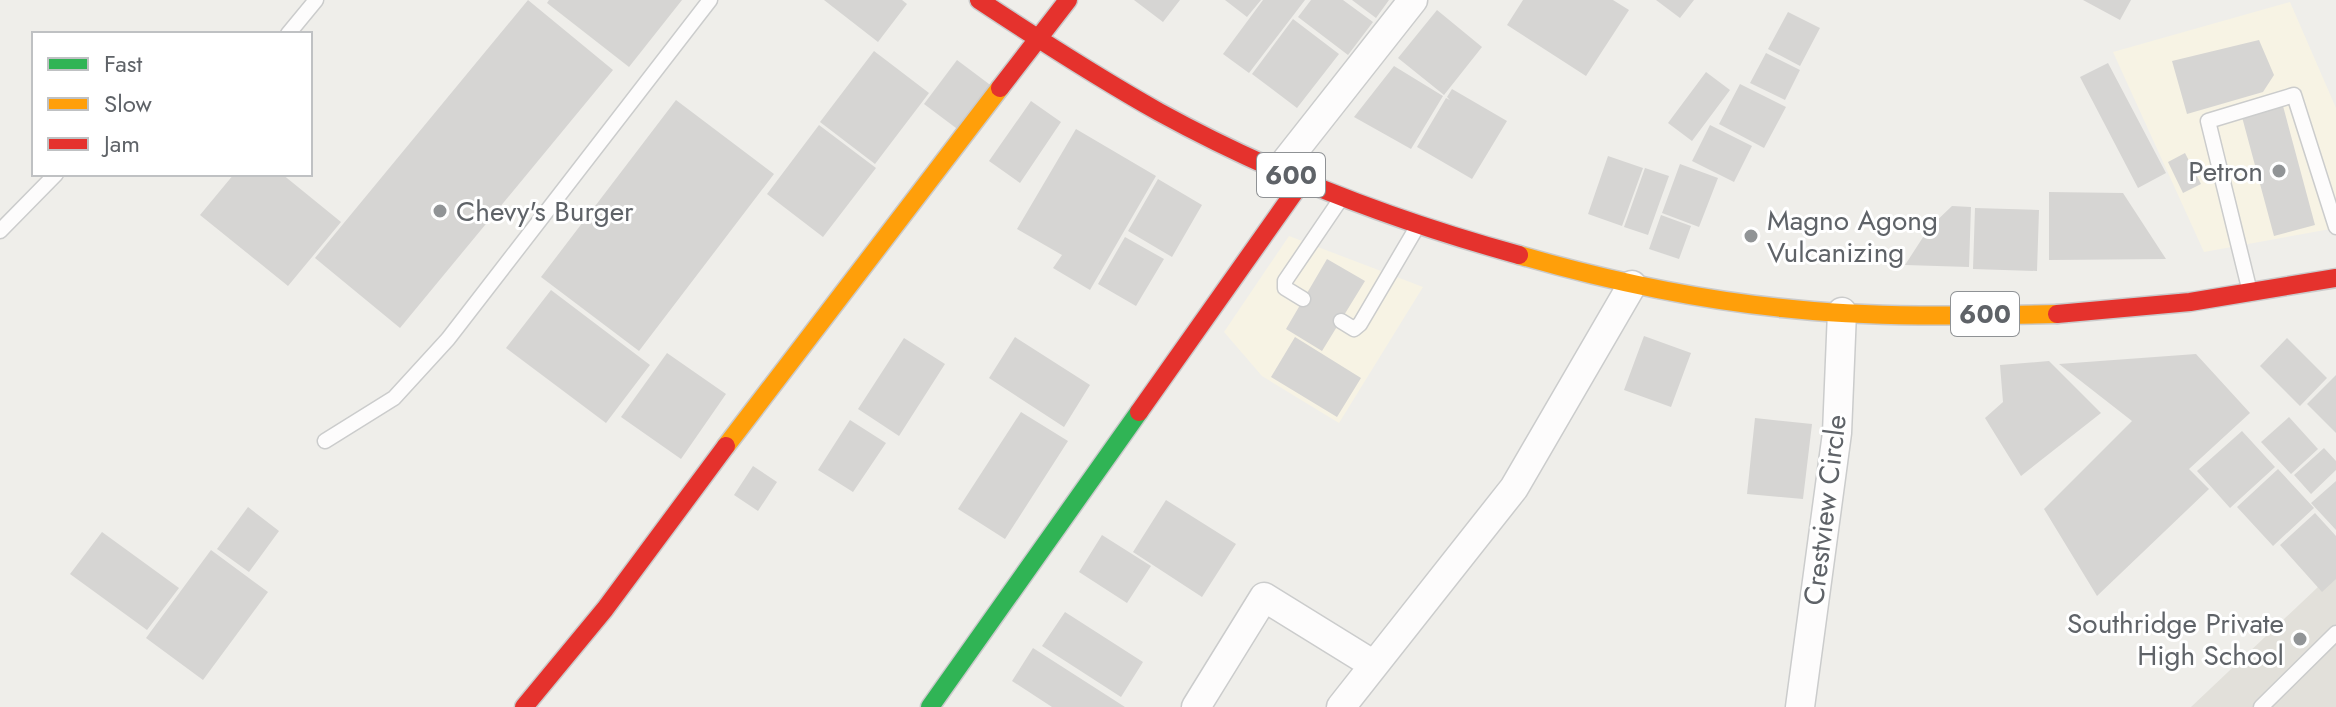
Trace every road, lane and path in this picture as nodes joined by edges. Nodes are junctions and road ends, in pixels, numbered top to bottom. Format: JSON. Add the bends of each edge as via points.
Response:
{"nodes":[{"id":1,"x":316,"y":0,"type":"edge"},
{"id":2,"x":710,"y":0,"type":"edge"},
{"id":3,"x":979,"y":0,"type":"edge"},
{"id":4,"x":1068,"y":0,"type":"edge"},
{"id":5,"x":1413,"y":0,"type":"edge"},
{"id":6,"x":290,"y":32,"type":"edge"},
{"id":7,"x":1037,"y":41,"type":"junction"},
{"id":8,"x":1291,"y":175,"type":"junction"},
{"id":9,"x":54,"y":176,"type":"edge"},
{"id":10,"x":1342,"y":197,"type":"junction"},
{"id":11,"x":1419,"y":224,"type":"junction"},
{"id":12,"x":2336,"y":227,"type":"edge"},
{"id":13,"x":0,"y":231,"type":"edge"},
{"id":14,"x":2336,"y":278,"type":"edge"},
{"id":15,"x":1632,"y":285,"type":"junction"},
{"id":16,"x":2250,"y":294,"type":"junction"},
{"id":17,"x":1303,"y":299,"type":"dead end"},
{"id":18,"x":1842,"y":312,"type":"junction"},
{"id":19,"x":1341,"y":321,"type":"dead end"},
{"id":20,"x":325,"y":441,"type":"dead end"},
{"id":21,"x":2336,"y":633,"type":"edge"},
{"id":22,"x":1374,"y":665,"type":"junction"},
{"id":23,"x":524,"y":707,"type":"edge"},
{"id":24,"x":930,"y":707,"type":"edge"},
{"id":25,"x":1196,"y":707,"type":"edge"},
{"id":26,"x":1341,"y":707,"type":"edge"},
{"id":27,"x":1800,"y":707,"type":"edge"},
{"id":28,"x":2261,"y":707,"type":"edge"}],
"edges":[{"from":1,"to":6,"type":"lane"},
{"from":2,"to":20,"type":"lane","via":[[448,339],[394,398]]},
{"from":3,"to":7,"type":"street","number":"600"},
{"from":4,"to":7,"type":"street"},
{"from":5,"to":8,"type":"street"},
{"from":7,"to":8,"type":"street","number":"600","via":[[1157,110]]},
{"from":7,"to":23,"type":"street","via":[[605,609]]},
{"from":8,"to":10,"type":"street","number":"600"},
{"from":8,"to":24,"type":"street"},
{"from":9,"to":13,"type":"lane"},
{"from":10,"to":11,"type":"street","number":"600"},
{"from":10,"to":17,"type":"lane","via":[[1285,281],[1285,288]]},
{"from":11,"to":15,"type":"street","number":"600"},
{"from":11,"to":19,"type":"lane","via":[[1360,324],[1354,329]]},
{"from":12,"to":16,"type":"lane","via":[[2294,95],[2208,121]]},
{"from":14,"to":16,"type":"street","number":"600"},
{"from":15,"to":18,"type":"street","number":"600"},
{"from":15,"to":22,"type":"street","via":[[1514,488]]},
{"from":16,"to":18,"type":"street","number":"600","via":[[2045,314]]},
{"from":18,"to":27,"type":"street","name":"Crestview Circle","via":[[1837,433]]},
{"from":21,"to":28,"type":"lane"},
{"from":22,"to":25,"type":"street","via":[[1264,597]]},
{"from":22,"to":26,"type":"street"}]}
